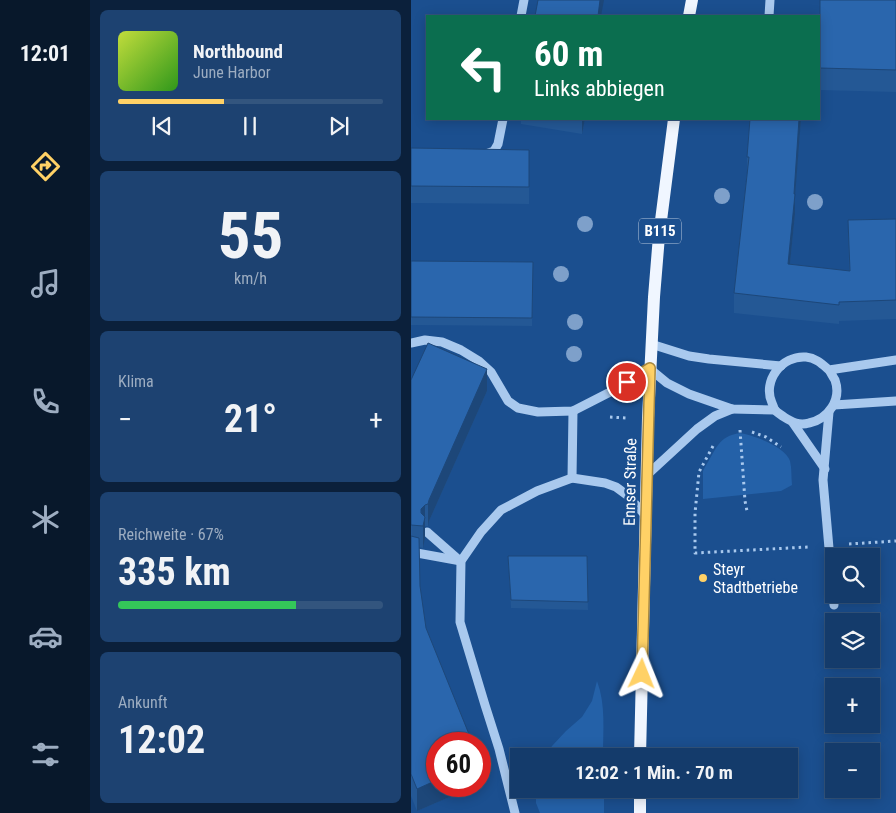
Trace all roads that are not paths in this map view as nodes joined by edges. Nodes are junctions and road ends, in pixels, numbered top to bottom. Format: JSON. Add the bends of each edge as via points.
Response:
{"nodes":[{"id":1,"x":524,"y":0,"type":"edge"},
{"id":2,"x":692,"y":0,"type":"edge"},
{"id":3,"x":770,"y":0,"type":"edge"},
{"id":4,"x":521,"y":15,"type":"edge"},
{"id":5,"x":689,"y":15,"type":"edge"},
{"id":6,"x":769,"y":15,"type":"edge"},
{"id":7,"x":503,"y":120,"type":"edge"},
{"id":8,"x":674,"y":120,"type":"edge"},
{"id":9,"x":477,"y":154,"type":"edge"},
{"id":10,"x":411,"y":343,"type":"edge"},
{"id":11,"x":651,"y":344,"type":"junction"},
{"id":12,"x":896,"y":360,"type":"edge"},
{"id":13,"x":781,"y":366,"type":"junction"},
{"id":14,"x":650,"y":368,"type":"junction"},
{"id":15,"x":829,"y":370,"type":"junction"},
{"id":16,"x":896,"y":400,"type":"edge"},
{"id":17,"x":831,"y":408,"type":"junction"},
{"id":18,"x":732,"y":409,"type":"junction"},
{"id":19,"x":775,"y":410,"type":"junction"},
{"id":20,"x":573,"y":411,"type":"junction"},
{"id":21,"x":793,"y":423,"type":"junction"},
{"id":22,"x":825,"y":469,"type":"junction"},
{"id":23,"x":647,"y":475,"type":"junction"},
{"id":24,"x":572,"y":478,"type":"junction"},
{"id":25,"x":646,"y":516,"type":"junction"},
{"id":26,"x":427,"y":532,"type":"dead end"},
{"id":27,"x":411,"y":552,"type":"edge"},
{"id":28,"x":461,"y":561,"type":"junction"},
{"id":29,"x":834,"y":605,"type":"dead end"},
{"id":30,"x":640,"y":748,"type":"edge"},
{"id":31,"x":640,"y":798,"type":"edge"},
{"id":32,"x":515,"y":813,"type":"edge"},
{"id":33,"x":641,"y":813,"type":"edge"}],
"edges":[{"from":1,"to":4,"type":"lane"},
{"from":2,"to":5,"type":"main road"},
{"from":3,"to":6,"type":"lane"},
{"from":7,"to":9,"type":"lane","via":[[494,151]]},
{"from":8,"to":11,"type":"main road","name":"Ennser Straße","number":"B115","via":[[659,236]]},
{"from":10,"to":20,"type":"lane","via":[[425,340],[442,342],[461,350],[491,372],[508,401],[518,408],[538,412]]},
{"from":11,"to":13,"type":"lane","via":[[689,356]]},
{"from":11,"to":14,"type":"main road","name":"Ennser Straße","number":"B115"},
{"from":12,"to":15,"type":"lane"},
{"from":13,"to":15,"type":"lane","via":[[793,359],[806,357],[819,361]]},
{"from":13,"to":19,"type":"lane","via":[[769,386]]},
{"from":14,"to":18,"type":"lane","via":[[667,383]]},
{"from":14,"to":20,"type":"lane"},
{"from":14,"to":23,"type":"main road","name":"Ennser Straße","number":"B115"},
{"from":15,"to":17,"type":"lane","via":[[837,393]]},
{"from":16,"to":17,"type":"lane"},
{"from":17,"to":21,"type":"lane","via":[[819,420]]},
{"from":17,"to":22,"type":"lane"},
{"from":18,"to":19,"type":"lane"},
{"from":18,"to":23,"type":"lane","via":[[697,429]]},
{"from":19,"to":21,"type":"lane"},
{"from":20,"to":24,"type":"lane"},
{"from":21,"to":22,"type":"lane"},
{"from":22,"to":29,"type":"lane","via":[[823,480]]},
{"from":23,"to":25,"type":"main road","name":"Ennser Straße","number":"B115"},
{"from":24,"to":25,"type":"lane","via":[[616,487],[627,494]]},
{"from":24,"to":28,"type":"lane","via":[[537,491],[501,510]]},
{"from":25,"to":30,"type":"main road","name":"Ennser Straße","number":"B115"},
{"from":26,"to":28,"type":"lane"},
{"from":27,"to":28,"type":"lane"},
{"from":28,"to":32,"type":"lane","via":[[460,622]]},
{"from":31,"to":33,"type":"main road"}]}
